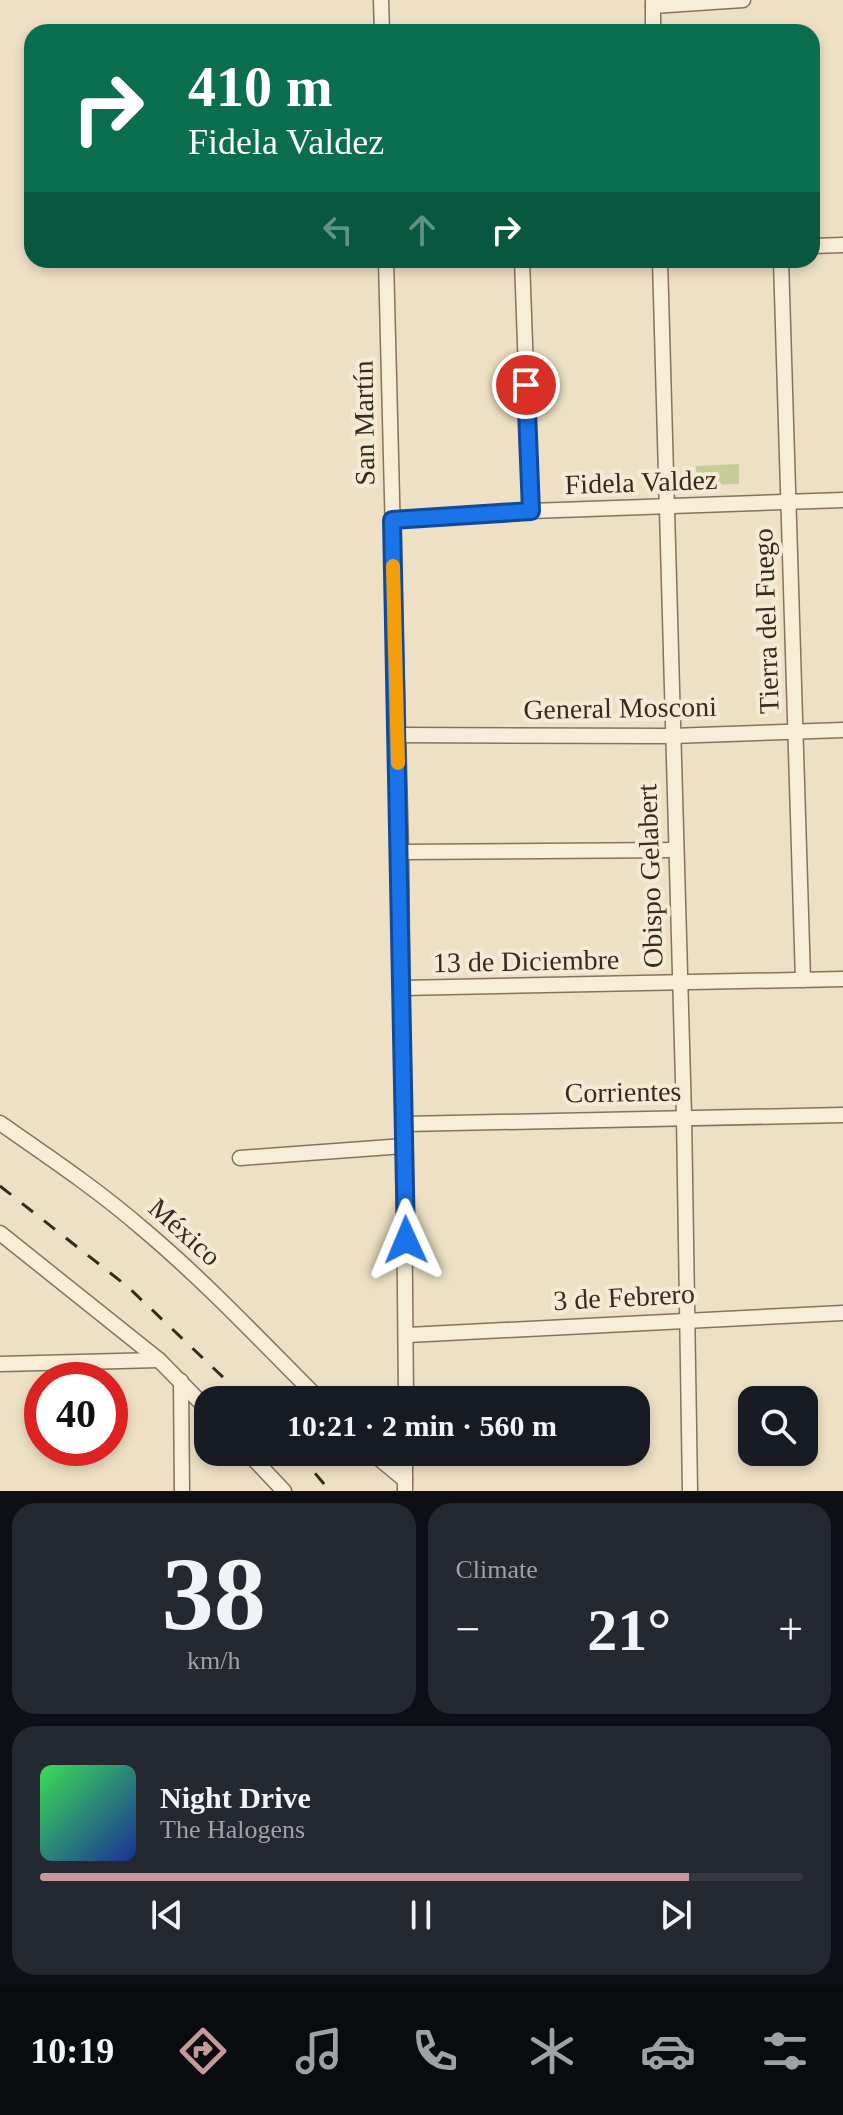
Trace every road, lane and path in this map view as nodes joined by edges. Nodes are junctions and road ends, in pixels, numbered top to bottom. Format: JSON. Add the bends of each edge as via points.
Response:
{"nodes":[{"id":1,"x":381,"y":0,"type":"edge"},
{"id":2,"x":743,"y":0,"type":"edge"},
{"id":3,"x":653,"y":3,"type":"edge"},
{"id":4,"x":382,"y":24,"type":"edge"},
{"id":5,"x":653,"y":24,"type":"edge"},
{"id":6,"x":843,"y":245,"type":"edge"},
{"id":7,"x":820,"y":246,"type":"edge"},
{"id":8,"x":386,"y":268,"type":"edge"},
{"id":9,"x":522,"y":268,"type":"edge"},
{"id":10,"x":660,"y":268,"type":"edge"},
{"id":11,"x":781,"y":268,"type":"edge"},
{"id":12,"x":843,"y":500,"type":"edge"},
{"id":13,"x":789,"y":502,"type":"junction"},
{"id":14,"x":667,"y":508,"type":"junction"},
{"id":15,"x":531,"y":511,"type":"junction"},
{"id":16,"x":392,"y":520,"type":"junction"},
{"id":17,"x":796,"y":730,"type":"junction"},
{"id":18,"x":843,"y":730,"type":"edge"},
{"id":19,"x":398,"y":735,"type":"junction"},
{"id":20,"x":671,"y":736,"type":"junction"},
{"id":21,"x":674,"y":850,"type":"junction"},
{"id":22,"x":401,"y":852,"type":"junction"},
{"id":23,"x":843,"y":979,"type":"edge"},
{"id":24,"x":803,"y":980,"type":"junction"},
{"id":25,"x":680,"y":985,"type":"junction"},
{"id":26,"x":402,"y":988,"type":"junction"},
{"id":27,"x":843,"y":1115,"type":"edge"},
{"id":28,"x":684,"y":1116,"type":"junction"},
{"id":29,"x":0,"y":1123,"type":"edge"},
{"id":30,"x":405,"y":1124,"type":"junction"},
{"id":31,"x":404,"y":1146,"type":"junction"},
{"id":32,"x":240,"y":1158,"type":"dead end"},
{"id":33,"x":0,"y":1233,"type":"edge"},
{"id":34,"x":843,"y":1313,"type":"edge"},
{"id":35,"x":685,"y":1320,"type":"junction"},
{"id":36,"x":408,"y":1335,"type":"junction"},
{"id":37,"x":159,"y":1360,"type":"junction"},
{"id":38,"x":0,"y":1364,"type":"edge"},
{"id":39,"x":181,"y":1381,"type":"junction"},
{"id":40,"x":306,"y":1386,"type":"edge"},
{"id":41,"x":406,"y":1386,"type":"edge"},
{"id":42,"x":194,"y":1395,"type":"edge"},
{"id":43,"x":260,"y":1466,"type":"edge"},
{"id":44,"x":385,"y":1466,"type":"edge"},
{"id":45,"x":405,"y":1485,"type":"edge"},
{"id":46,"x":182,"y":1491,"type":"edge"},
{"id":47,"x":284,"y":1491,"type":"edge"},
{"id":48,"x":690,"y":1491,"type":"edge"}],
"edges":[{"from":1,"to":4,"type":"street"},
{"from":2,"to":3,"type":"street"},
{"from":3,"to":5,"type":"street"},
{"from":6,"to":7,"type":"street"},
{"from":8,"to":16,"type":"street","name":"San Martín"},
{"from":9,"to":15,"type":"street"},
{"from":10,"to":14,"type":"street","name":"Obispo Gelabert"},
{"from":11,"to":13,"type":"street","name":"Tierra del Fuego"},
{"from":12,"to":13,"type":"street","name":"Fidela Valdez"},
{"from":13,"to":14,"type":"street","name":"Fidela Valdez"},
{"from":13,"to":17,"type":"street","name":"Tierra del Fuego"},
{"from":14,"to":15,"type":"street","name":"Fidela Valdez"},
{"from":14,"to":20,"type":"street","name":"Obispo Gelabert"},
{"from":15,"to":16,"type":"street","name":"Fidela Valdez"},
{"from":16,"to":19,"type":"street","name":"San Martín"},
{"from":17,"to":18,"type":"street","name":"General Mosconi"},
{"from":17,"to":20,"type":"street","name":"General Mosconi"},
{"from":17,"to":24,"type":"street","name":"Tierra del Fuego"},
{"from":19,"to":20,"type":"street","name":"General Mosconi"},
{"from":19,"to":22,"type":"street","name":"San Martín"},
{"from":20,"to":21,"type":"street","name":"Obispo Gelabert"},
{"from":21,"to":22,"type":"street"},
{"from":21,"to":25,"type":"street","name":"Obispo Gelabert"},
{"from":22,"to":26,"type":"street","name":"San Martín"},
{"from":23,"to":24,"type":"street","name":"13 de Diciembre"},
{"from":24,"to":25,"type":"street","name":"13 de Diciembre"},
{"from":25,"to":26,"type":"street","name":"13 de Diciembre"},
{"from":25,"to":28,"type":"street","name":"Obispo Gelabert"},
{"from":26,"to":30,"type":"street","name":"San Martín"},
{"from":27,"to":28,"type":"street","name":"Corrientes"},
{"from":28,"to":30,"type":"street","name":"Corrientes"},
{"from":28,"to":35,"type":"street","name":"Obispo Gelabert"},
{"from":29,"to":40,"type":"street","name":"México","via":[[146,1231]]},
{"from":30,"to":31,"type":"street","name":"San Martín"},
{"from":31,"to":32,"type":"street"},
{"from":31,"to":36,"type":"street","name":"San Martín"},
{"from":33,"to":37,"type":"street"},
{"from":34,"to":35,"type":"street","name":"3 de Febrero"},
{"from":35,"to":36,"type":"street","name":"3 de Febrero"},
{"from":35,"to":48,"type":"street","name":"Obispo Gelabert"},
{"from":36,"to":41,"type":"street","name":"San Martín"},
{"from":37,"to":38,"type":"street"},
{"from":37,"to":39,"type":"street"},
{"from":39,"to":42,"type":"street"},
{"from":39,"to":46,"type":"street"},
{"from":43,"to":47,"type":"street"},
{"from":44,"to":45,"type":"street"}]}
